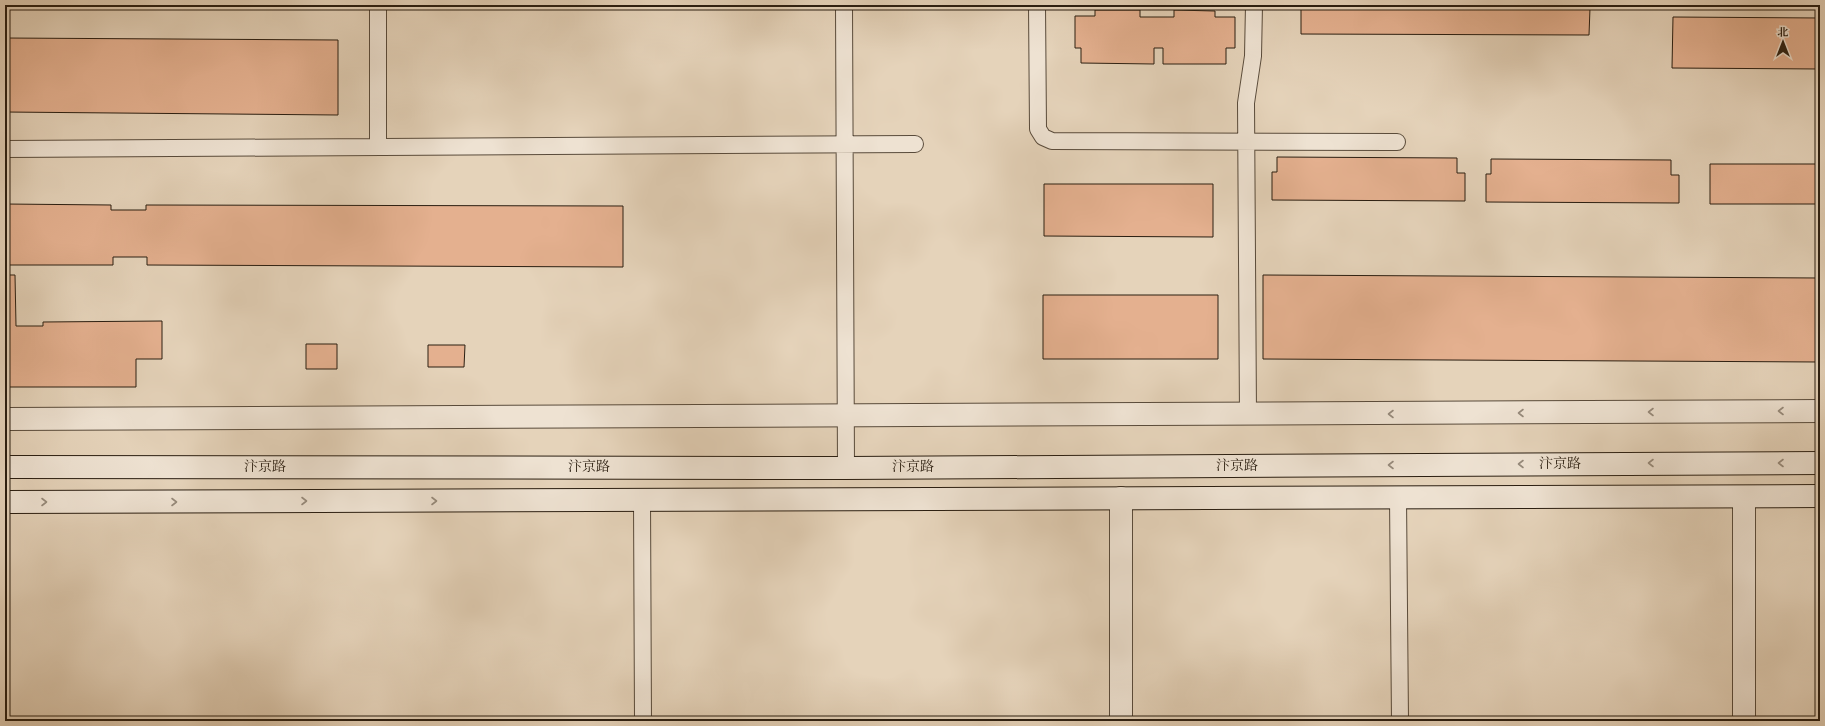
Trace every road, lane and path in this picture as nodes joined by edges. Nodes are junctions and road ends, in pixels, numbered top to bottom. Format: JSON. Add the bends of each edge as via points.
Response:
{"nodes":[{"id":1,"x":378,"y":5,"type":"edge"},
{"id":2,"x":844,"y":5,"type":"edge"},
{"id":3,"x":1037,"y":5,"type":"edge"},
{"id":4,"x":1254,"y":5,"type":"edge"},
{"id":5,"x":1246,"y":141,"type":"junction"},
{"id":6,"x":1397,"y":142,"type":"dead end"},
{"id":7,"x":915,"y":144,"type":"dead end"},
{"id":8,"x":844,"y":145,"type":"junction"},
{"id":9,"x":378,"y":147,"type":"junction"},
{"id":10,"x":5,"y":149,"type":"edge"},
{"id":11,"x":1820,"y":411,"type":"edge"},
{"id":12,"x":1248,"y":415,"type":"junction"},
{"id":13,"x":846,"y":416,"type":"junction"},
{"id":14,"x":5,"y":419,"type":"edge"},
{"id":15,"x":1820,"y":463,"type":"edge"},
{"id":16,"x":5,"y":467,"type":"edge"},
{"id":17,"x":846,"y":468,"type":"junction"},
{"id":18,"x":1820,"y":496,"type":"edge"},
{"id":19,"x":1744,"y":497,"type":"junction"},
{"id":20,"x":1121,"y":498,"type":"junction"},
{"id":21,"x":1398,"y":498,"type":"junction"},
{"id":22,"x":642,"y":501,"type":"junction"},
{"id":23,"x":5,"y":502,"type":"edge"},
{"id":24,"x":643,"y":721,"type":"edge"},
{"id":25,"x":1121,"y":721,"type":"edge"},
{"id":26,"x":1400,"y":721,"type":"edge"},
{"id":27,"x":1744,"y":721,"type":"edge"}],
"edges":[{"from":1,"to":9,"type":"lane"},
{"from":2,"to":8,"type":"lane"},
{"from":3,"to":5,"type":"lane","via":[[1037,116],[1038,129],[1043,137],[1052,141]]},
{"from":4,"to":5,"type":"lane","via":[[1253,56],[1246,103]]},
{"from":5,"to":6,"type":"lane"},
{"from":5,"to":12,"type":"lane"},
{"from":7,"to":8,"type":"lane"},
{"from":8,"to":9,"type":"lane"},
{"from":8,"to":13,"type":"lane"},
{"from":9,"to":10,"type":"lane"},
{"from":11,"to":12,"type":"main road","one_way":true},
{"from":12,"to":13,"type":"main road"},
{"from":13,"to":14,"type":"main road"},
{"from":13,"to":17,"type":"lane"},
{"from":15,"to":17,"type":"main road","name":"汴京路","one_way":true},
{"from":16,"to":17,"type":"main road","name":"汴京路"},
{"from":18,"to":19,"type":"main road"},
{"from":19,"to":21,"type":"main road"},
{"from":19,"to":27,"type":"main road"},
{"from":20,"to":21,"type":"main road"},
{"from":20,"to":22,"type":"main road"},
{"from":20,"to":25,"type":"main road"},
{"from":21,"to":26,"type":"lane"},
{"from":23,"to":22,"type":"main road","one_way":true},
{"from":22,"to":24,"type":"lane"}]}
